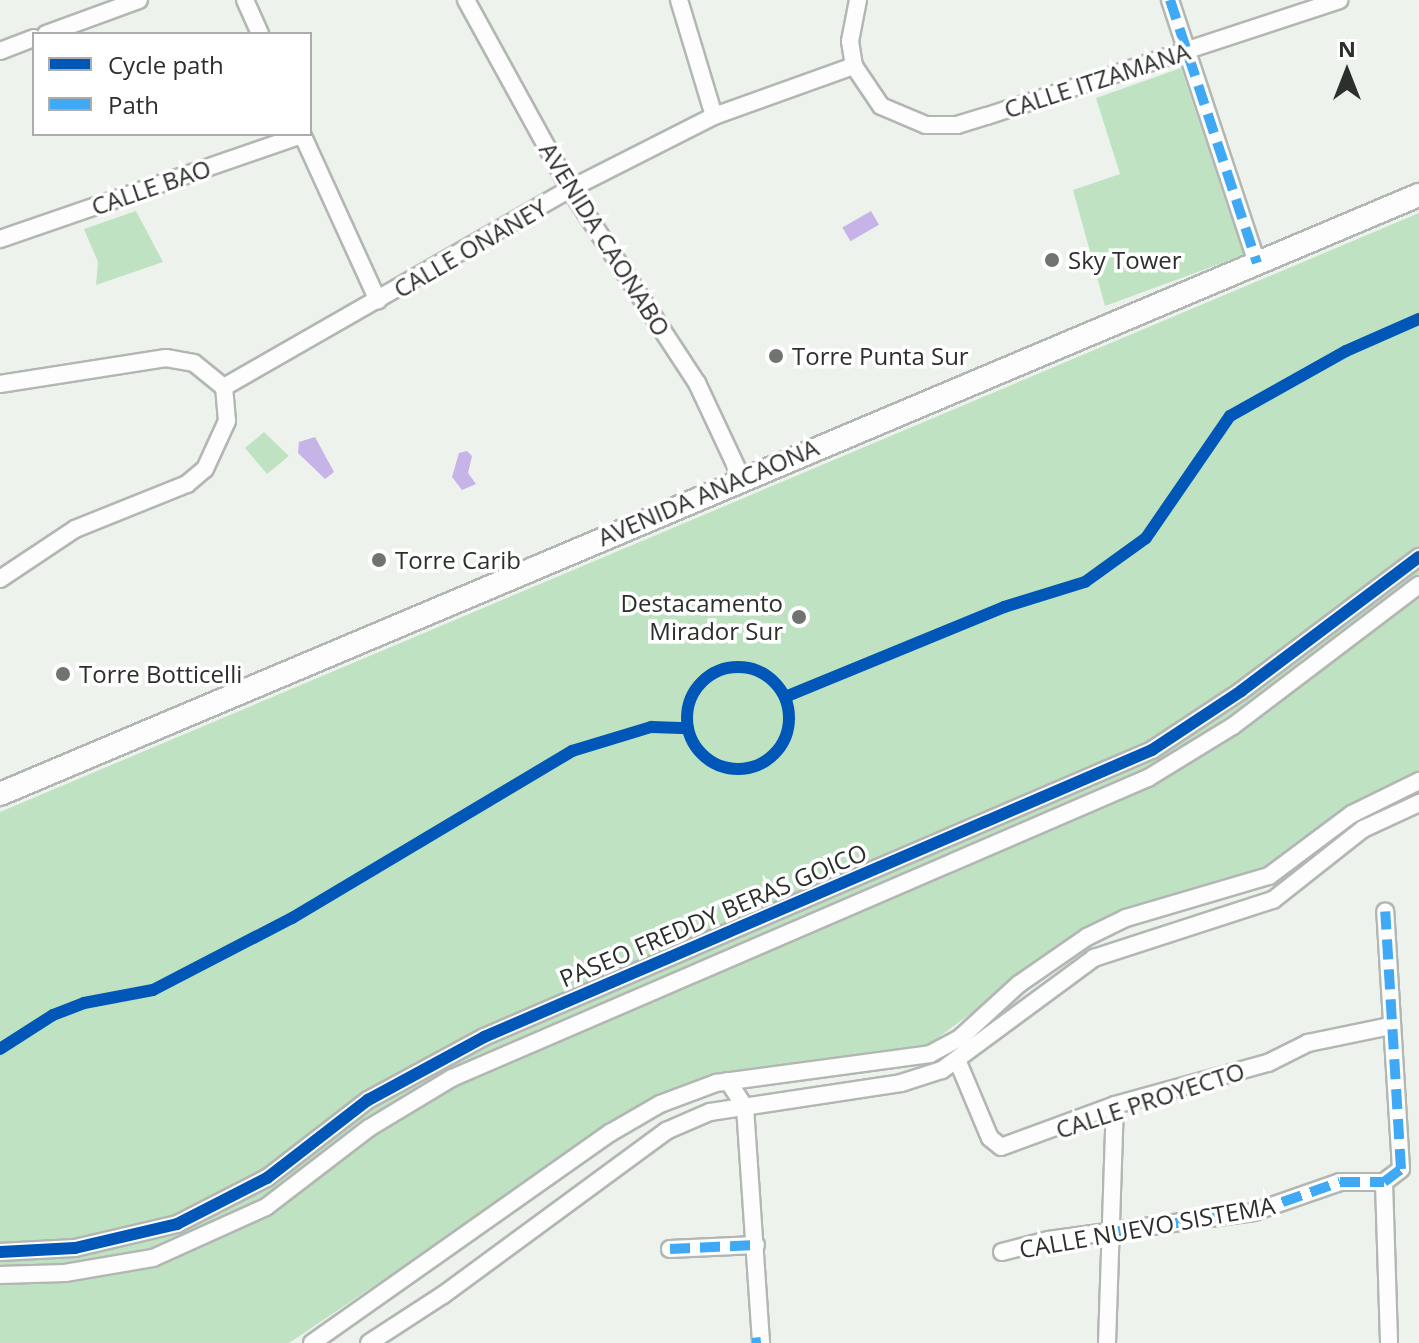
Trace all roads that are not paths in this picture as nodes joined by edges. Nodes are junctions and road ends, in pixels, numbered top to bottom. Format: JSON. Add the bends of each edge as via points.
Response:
{"nodes":[{"id":1,"x":139,"y":0,"type":"edge"},
{"id":2,"x":245,"y":0,"type":"edge"},
{"id":3,"x":466,"y":0,"type":"edge"},
{"id":4,"x":679,"y":0,"type":"edge"},
{"id":5,"x":858,"y":0,"type":"edge"},
{"id":6,"x":1170,"y":0,"type":"edge"},
{"id":7,"x":1339,"y":0,"type":"edge"},
{"id":8,"x":51,"y":32,"type":"edge"},
{"id":9,"x":259,"y":32,"type":"edge"},
{"id":10,"x":32,"y":39,"type":"edge"},
{"id":11,"x":1188,"y":50,"type":"junction"},
{"id":12,"x":0,"y":51,"type":"edge"},
{"id":13,"x":854,"y":66,"type":"junction"},
{"id":14,"x":714,"y":116,"type":"junction"},
{"id":15,"x":296,"y":136,"type":"edge"},
{"id":16,"x":303,"y":136,"type":"edge"},
{"id":17,"x":570,"y":189,"type":"junction"},
{"id":18,"x":1419,"y":195,"type":"edge"},
{"id":19,"x":0,"y":239,"type":"edge"},
{"id":20,"x":1257,"y":263,"type":"junction"},
{"id":21,"x":378,"y":301,"type":"junction"},
{"id":22,"x":0,"y":384,"type":"edge"},
{"id":23,"x":224,"y":387,"type":"junction"},
{"id":24,"x":742,"y":479,"type":"junction"},
{"id":25,"x":1419,"y":557,"type":"edge"},
{"id":26,"x":0,"y":579,"type":"edge"},
{"id":27,"x":1419,"y":585,"type":"edge"},
{"id":28,"x":1419,"y":781,"type":"edge"},
{"id":29,"x":0,"y":794,"type":"edge"},
{"id":30,"x":1419,"y":803,"type":"edge"},
{"id":31,"x":1385,"y":911,"type":"dead end"},
{"id":32,"x":1390,"y":1026,"type":"junction"},
{"id":33,"x":958,"y":1062,"type":"junction"},
{"id":34,"x":728,"y":1081,"type":"junction"},
{"id":35,"x":1115,"y":1105,"type":"junction"},
{"id":36,"x":745,"y":1107,"type":"junction"},
{"id":37,"x":1384,"y":1182,"type":"junction"},
{"id":38,"x":1113,"y":1232,"type":"junction"},
{"id":39,"x":756,"y":1245,"type":"junction"},
{"id":40,"x":670,"y":1249,"type":"dead end"},
{"id":41,"x":0,"y":1252,"type":"edge"},
{"id":42,"x":1002,"y":1252,"type":"dead end"},
{"id":43,"x":0,"y":1275,"type":"edge"},
{"id":44,"x":312,"y":1343,"type":"edge"},
{"id":45,"x":369,"y":1343,"type":"edge"},
{"id":46,"x":752,"y":1343,"type":"edge"},
{"id":47,"x":761,"y":1343,"type":"edge"},
{"id":48,"x":1107,"y":1343,"type":"edge"},
{"id":49,"x":1389,"y":1343,"type":"edge"}],
"edges":[{"from":1,"to":8,"type":"street"},
{"from":2,"to":9,"type":"street"},
{"from":3,"to":17,"type":"street","name":"AVENIDA CAONABO"},
{"from":4,"to":14,"type":"street"},
{"from":5,"to":13,"type":"street","via":[[850,41]]},
{"from":6,"to":11,"type":"street"},
{"from":7,"to":11,"type":"street","name":"CALLE ITZAMANA"},
{"from":10,"to":12,"type":"street"},
{"from":11,"to":13,"type":"street","name":"CALLE ITZAMANA","via":[[957,125],[905,119],[881,106]]},
{"from":11,"to":20,"type":"street"},
{"from":13,"to":14,"type":"street","name":"CALLE ONANEY"},
{"from":14,"to":17,"type":"street","name":"CALLE ONANEY"},
{"from":15,"to":19,"type":"street","name":"CALLE BAO"},
{"from":16,"to":21,"type":"street"},
{"from":17,"to":21,"type":"street","name":"CALLE ONANEY"},
{"from":17,"to":24,"type":"street","name":"AVENIDA CAONABO","via":[[697,383]]},
{"from":18,"to":20,"type":"main road","name":"AVENIDA ANACAONA"},
{"from":20,"to":24,"type":"main road","name":"AVENIDA ANACAONA"},
{"from":21,"to":23,"type":"street","name":"CALLE ONANEY"},
{"from":22,"to":23,"type":"street","via":[[166,358],[194,363]]},
{"from":23,"to":26,"type":"street","via":[[227,421],[205,469],[187,484],[75,529]]},
{"from":24,"to":29,"type":"main road","name":"AVENIDA ANACAONA"},
{"from":25,"to":41,"type":"street","name":"PASEO FREDDY BERAS GOICO","via":[[1241,691],[1152,750],[484,1037],[368,1100],[267,1178],[177,1224],[75,1248]]},
{"from":27,"to":43,"type":"street","name":"PASEO FREDDY BERAS GOICO","via":[[1233,726],[1148,778],[452,1078],[369,1128],[266,1207],[153,1258],[65,1273]]},
{"from":28,"to":34,"type":"street","via":[[1352,814],[1269,876],[1126,918],[1087,937],[1019,984],[960,1038],[930,1054]]},
{"from":30,"to":33,"type":"street","via":[[1363,829],[1273,900],[1094,958]]},
{"from":31,"to":32,"type":"street"},
{"from":32,"to":35,"type":"street","name":"CALLE PROYECTO","via":[[1308,1043],[1268,1063]]},
{"from":32,"to":37,"type":"street","via":[[1401,1169]]},
{"from":33,"to":35,"type":"street","name":"CALLE PROYECTO","via":[[990,1138],[1001,1147]]},
{"from":33,"to":36,"type":"street","via":[[914,1080]]},
{"from":34,"to":36,"type":"street"},
{"from":34,"to":44,"type":"street","via":[[690,1091],[610,1133]]},
{"from":35,"to":38,"type":"street"},
{"from":36,"to":39,"type":"street"},
{"from":36,"to":45,"type":"street","via":[[710,1112],[666,1131]]},
{"from":37,"to":38,"type":"street","name":"CALLE NUEVO SISTEMA","via":[[1340,1182],[1254,1212]]},
{"from":37,"to":49,"type":"street"},
{"from":38,"to":42,"type":"street","name":"CALLE NUEVO SISTEMA"},
{"from":38,"to":48,"type":"street"},
{"from":39,"to":40,"type":"street"},
{"from":39,"to":47,"type":"street"},
{"from":46,"to":47,"type":"street"}]}
